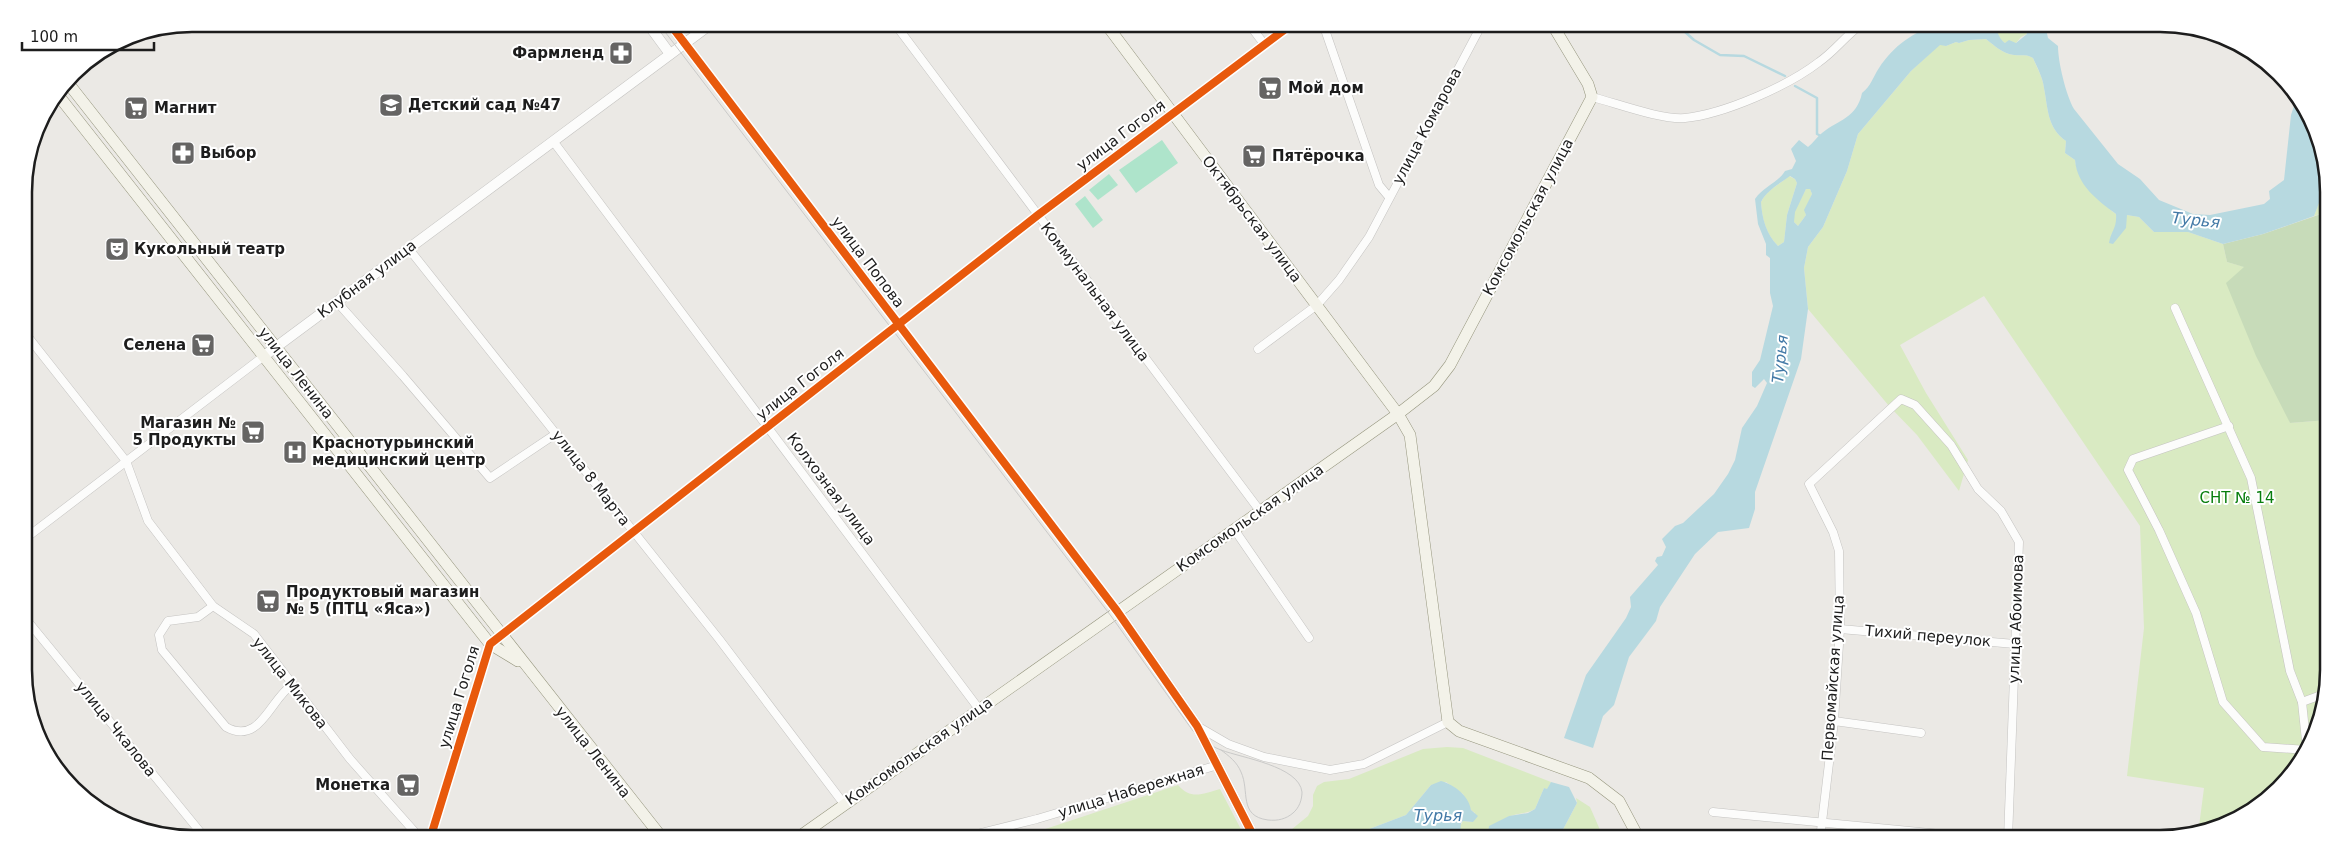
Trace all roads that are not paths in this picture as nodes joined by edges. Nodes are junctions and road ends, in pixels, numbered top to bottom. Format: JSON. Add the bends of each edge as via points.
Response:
{"nodes":[{"id":1,"x":655,"y":33,"type":"edge"},
{"id":2,"x":677,"y":33,"type":"edge"},
{"id":3,"x":699,"y":33,"type":"edge"},
{"id":4,"x":902,"y":33,"type":"edge"},
{"id":5,"x":1113,"y":33,"type":"edge"},
{"id":6,"x":1256,"y":33,"type":"edge"},
{"id":7,"x":1279,"y":33,"type":"edge"},
{"id":8,"x":1326,"y":33,"type":"edge"},
{"id":9,"x":1477,"y":33,"type":"edge"},
{"id":10,"x":1557,"y":33,"type":"edge"},
{"id":11,"x":1850,"y":33,"type":"edge"},
{"id":12,"x":685,"y":44,"type":"junction"},
{"id":13,"x":1264,"y":44,"type":"junction"},
{"id":14,"x":670,"y":54,"type":"junction"},
{"id":15,"x":72,"y":88,"type":"edge"},
{"id":16,"x":1592,"y":97,"type":"junction"},
{"id":17,"x":62,"y":100,"type":"edge"},
{"id":18,"x":1173,"y":113,"type":"junction"},
{"id":19,"x":553,"y":142,"type":"junction"},
{"id":20,"x":1390,"y":197,"type":"junction"},
{"id":21,"x":1038,"y":215,"type":"junction"},
{"id":22,"x":408,"y":249,"type":"junction"},
{"id":23,"x":337,"y":302,"type":"junction"},
{"id":24,"x":1316,"y":305,"type":"junction"},
{"id":25,"x":2175,"y":308,"type":"dead end"},
{"id":26,"x":898,"y":324,"type":"junction"},
{"id":27,"x":33,"y":342,"type":"edge"},
{"id":28,"x":276,"y":347,"type":"junction"},
{"id":29,"x":1258,"y":349,"type":"dead end"},
{"id":30,"x":264,"y":356,"type":"junction"},
{"id":31,"x":1915,"y":405,"type":"joint"},
{"id":32,"x":1398,"y":414,"type":"junction"},
{"id":33,"x":2229,"y":426,"type":"junction"},
{"id":34,"x":767,"y":427,"type":"junction"},
{"id":35,"x":557,"y":433,"type":"junction"},
{"id":36,"x":126,"y":461,"type":"junction"},
{"id":37,"x":1260,"y":511,"type":"junction"},
{"id":38,"x":1234,"y":529,"type":"junction"},
{"id":39,"x":633,"y":532,"type":"junction"},
{"id":40,"x":32,"y":533,"type":"edge"},
{"id":41,"x":213,"y":606,"type":"junction"},
{"id":42,"x":1117,"y":611,"type":"junction"},
{"id":43,"x":32,"y":626,"type":"edge"},
{"id":44,"x":1840,"y":629,"type":"junction"},
{"id":45,"x":501,"y":635,"type":"junction"},
{"id":46,"x":1309,"y":638,"type":"dead end"},
{"id":47,"x":490,"y":644,"type":"junction"},
{"id":48,"x":2015,"y":644,"type":"junction"},
{"id":49,"x":524,"y":664,"type":"junction"},
{"id":50,"x":292,"y":685,"type":"junction"},
{"id":51,"x":2317,"y":697,"type":"edge"},
{"id":52,"x":2302,"y":702,"type":"junction"},
{"id":53,"x":979,"y":709,"type":"junction"},
{"id":54,"x":1834,"y":721,"type":"junction"},
{"id":55,"x":1448,"y":722,"type":"junction"},
{"id":56,"x":1197,"y":726,"type":"junction"},
{"id":57,"x":1922,"y":733,"type":"dead end"},
{"id":58,"x":2305,"y":735,"type":"edge"},
{"id":59,"x":2299,"y":749,"type":"edge"},
{"id":60,"x":1218,"y":765,"type":"junction"},
{"id":61,"x":844,"y":804,"type":"junction"},
{"id":62,"x":1713,"y":812,"type":"dead end"},
{"id":63,"x":1821,"y":821,"type":"junction"},
{"id":64,"x":199,"y":830,"type":"edge"},
{"id":65,"x":414,"y":830,"type":"edge"},
{"id":66,"x":433,"y":830,"type":"edge"},
{"id":67,"x":655,"y":830,"type":"edge"},
{"id":68,"x":808,"y":830,"type":"edge"},
{"id":69,"x":993,"y":830,"type":"edge"},
{"id":70,"x":1250,"y":830,"type":"edge"},
{"id":71,"x":1634,"y":830,"type":"edge"},
{"id":72,"x":1820,"y":830,"type":"edge"},
{"id":73,"x":1906,"y":830,"type":"edge"},
{"id":74,"x":2008,"y":830,"type":"edge"}],
"edges":[{"from":1,"to":14,"type":"street"},
{"from":2,"to":12,"type":"street","name":"улица Попова"},
{"from":3,"to":12,"type":"street","name":"Клубная улица"},
{"from":4,"to":21,"type":"street","name":"Коммунальная улица"},
{"from":5,"to":18,"type":"main road","name":"Октябрьская улица"},
{"from":6,"to":13,"type":"street"},
{"from":7,"to":13,"type":"street","name":"улица Гоголя"},
{"from":8,"to":20,"type":"street","name":"улица Комарова","via":[[1379,185]]},
{"from":9,"to":20,"type":"street","name":"улица Комарова"},
{"from":10,"to":16,"type":"main road","via":[[1588,84]]},
{"from":11,"to":16,"type":"street","via":[[1821,61],[1784,84],[1738,104],[1685,118]]},
{"from":12,"to":14,"type":"street","name":"Клубная улица"},
{"from":12,"to":26,"type":"street","name":"улица Попова"},
{"from":13,"to":18,"type":"street","name":"улица Гоголя"},
{"from":14,"to":19,"type":"street","name":"Клубная улица"},
{"from":15,"to":28,"type":"main road","name":"улица Ленина"},
{"from":16,"to":32,"type":"main road","name":"Комсомольская улица","via":[[1450,365],[1434,386]]},
{"from":17,"to":30,"type":"main road","name":"улица Ленина"},
{"from":18,"to":21,"type":"street","name":"улица Гоголя"},
{"from":18,"to":24,"type":"main road","name":"Октябрьская улица"},
{"from":19,"to":22,"type":"street","name":"Клубная улица"},
{"from":19,"to":34,"type":"street","name":"Колхозная улица"},
{"from":20,"to":24,"type":"street","via":[[1339,280]]},
{"from":21,"to":26,"type":"street","name":"улица Гоголя"},
{"from":21,"to":37,"type":"street","name":"Коммунальная улица"},
{"from":22,"to":23,"type":"street","name":"Клубная улица"},
{"from":22,"to":35,"type":"street","name":"улица 8 Марта"},
{"from":23,"to":28,"type":"street","name":"Клубная улица"},
{"from":23,"to":35,"type":"street","via":[[490,478]]},
{"from":24,"to":29,"type":"street"},
{"from":24,"to":32,"type":"main road","name":"Октябрьская улица"},
{"from":25,"to":33,"type":"street"},
{"from":26,"to":34,"type":"street","name":"улица Гоголя"},
{"from":26,"to":42,"type":"street","name":"улица Попова"},
{"from":27,"to":36,"type":"street","name":"улица Микова"},
{"from":28,"to":30,"type":"street","name":"Клубная улица"},
{"from":28,"to":45,"type":"main road","name":"улица Ленина"},
{"from":30,"to":36,"type":"street","name":"Клубная улица"},
{"from":30,"to":47,"type":"main road","name":"улица Ленина"},
{"from":31,"to":44,"type":"street","name":"Первомайская улица","via":[[1901,399],[1809,484],[1839,551]]},
{"from":31,"to":48,"type":"street","name":"улица Абоимова","via":[[1951,445],[1978,489],[2001,511],[2019,542]]},
{"from":32,"to":37,"type":"main road","name":"Комсомольская улица"},
{"from":32,"to":55,"type":"main road","name":"Октябрьская улица","via":[[1410,435]]},
{"from":33,"to":52,"type":"street","via":[[2251,478],[2290,671]]},
{"from":33,"to":59,"type":"street","via":[[2133,459],[2128,470],[2196,613],[2223,702],[2263,747]]},
{"from":34,"to":39,"type":"street","name":"улица Гоголя"},
{"from":34,"to":53,"type":"street","name":"Колхозная улица"},
{"from":35,"to":39,"type":"street","name":"улица 8 Марта"},
{"from":36,"to":40,"type":"street","name":"Клубная улица"},
{"from":36,"to":41,"type":"street","name":"улица Микова","via":[[148,521]]},
{"from":37,"to":38,"type":"main road","name":"Комсомольская улица"},
{"from":38,"to":42,"type":"main road","name":"Комсомольская улица"},
{"from":38,"to":46,"type":"street"},
{"from":39,"to":45,"type":"street","name":"улица Гоголя"},
{"from":39,"to":61,"type":"street","name":"улица 8 Марта"},
{"from":41,"to":50,"type":"street","name":"улица Микова","via":[[254,634]]},
{"from":41,"to":50,"type":"street","via":[[198,617],[168,621],[159,635],[162,650],[226,727],[240,732],[251,730]]},
{"from":42,"to":53,"type":"main road","name":"Комсомольская улица"},
{"from":42,"to":56,"type":"street"},
{"from":43,"to":64,"type":"street","name":"улица Чкалова"},
{"from":44,"to":48,"type":"street","name":"Тихий переулок"},
{"from":44,"to":54,"type":"street","name":"Первомайская улица"},
{"from":45,"to":47,"type":"street","name":"улица Гоголя"},
{"from":45,"to":49,"type":"main road","name":"улица Ленина"},
{"from":47,"to":49,"type":"main road","name":"улица Ленина"},
{"from":47,"to":66,"type":"street","name":"улица Гоголя"},
{"from":48,"to":74,"type":"street","name":"улица Абоимова"},
{"from":49,"to":67,"type":"main road","name":"улица Ленина"},
{"from":50,"to":65,"type":"street","name":"улица Микова","via":[[350,759]]},
{"from":51,"to":52,"type":"street"},
{"from":52,"to":58,"type":"street"},
{"from":53,"to":61,"type":"main road","name":"Комсомольская улица"},
{"from":54,"to":57,"type":"street"},
{"from":54,"to":63,"type":"street","name":"Первомайская улица"},
{"from":55,"to":56,"type":"street","via":[[1364,764],[1330,770],[1264,757],[1228,744]]},
{"from":55,"to":71,"type":"main road","via":[[1459,731],[1589,778],[1619,801]]},
{"from":56,"to":60,"type":"street"},
{"from":60,"to":69,"type":"street","name":"улица Набережная"},
{"from":60,"to":70,"type":"street"},
{"from":61,"to":68,"type":"main road","name":"Комсомольская улица"},
{"from":62,"to":63,"type":"street"},
{"from":63,"to":72,"type":"street","name":"Первомайская улица"},
{"from":63,"to":73,"type":"street"}]}
